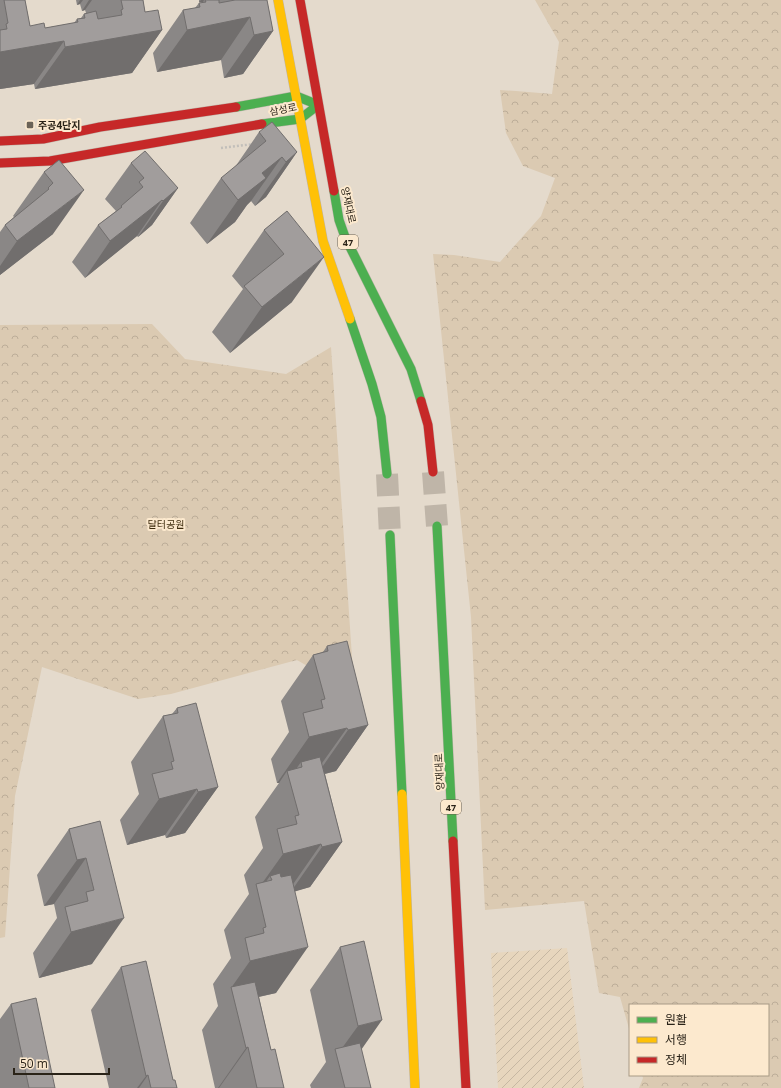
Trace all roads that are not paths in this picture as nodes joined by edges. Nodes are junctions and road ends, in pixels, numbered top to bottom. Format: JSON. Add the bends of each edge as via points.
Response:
{"nodes":[{"id":1,"x":278,"y":0,"type":"edge"},
{"id":2,"x":300,"y":0,"type":"edge"},
{"id":3,"x":296,"y":96,"type":"junction"},
{"id":4,"x":318,"y":104,"type":"junction"},
{"id":5,"x":300,"y":119,"type":"junction"},
{"id":6,"x":0,"y":141,"type":"edge"},
{"id":7,"x":0,"y":163,"type":"edge"},
{"id":8,"x":432,"y":472,"type":"tunnel mouth"},
{"id":9,"x":387,"y":474,"type":"tunnel mouth"},
{"id":10,"x":436,"y":526,"type":"tunnel mouth"},
{"id":11,"x":390,"y":535,"type":"tunnel mouth"},
{"id":12,"x":415,"y":1088,"type":"edge"},
{"id":13,"x":466,"y":1088,"type":"edge"}],
"edges":[{"from":1,"to":3,"type":"main road","number":"47"},
{"from":2,"to":4,"type":"main road","name":"양재대로","number":"47"},
{"from":3,"to":4,"type":"main road","name":"삼성로"},
{"from":3,"to":5,"type":"main road","number":"47"},
{"from":3,"to":6,"type":"main road","name":"삼성로","via":[[100,127],[43,139]]},
{"from":4,"to":5,"type":"main road","name":"삼성로"},
{"from":4,"to":8,"type":"main road","name":"양재대로","number":"47","via":[[339,220],[411,369],[428,425]]},
{"from":5,"to":7,"type":"main road","name":"삼성로","via":[[246,126],[50,161]]},
{"from":5,"to":9,"type":"main road","number":"47","via":[[323,240],[381,417]]},
{"from":10,"to":13,"type":"main road","name":"양재대로","number":"47"},
{"from":11,"to":12,"type":"main road"}]}
